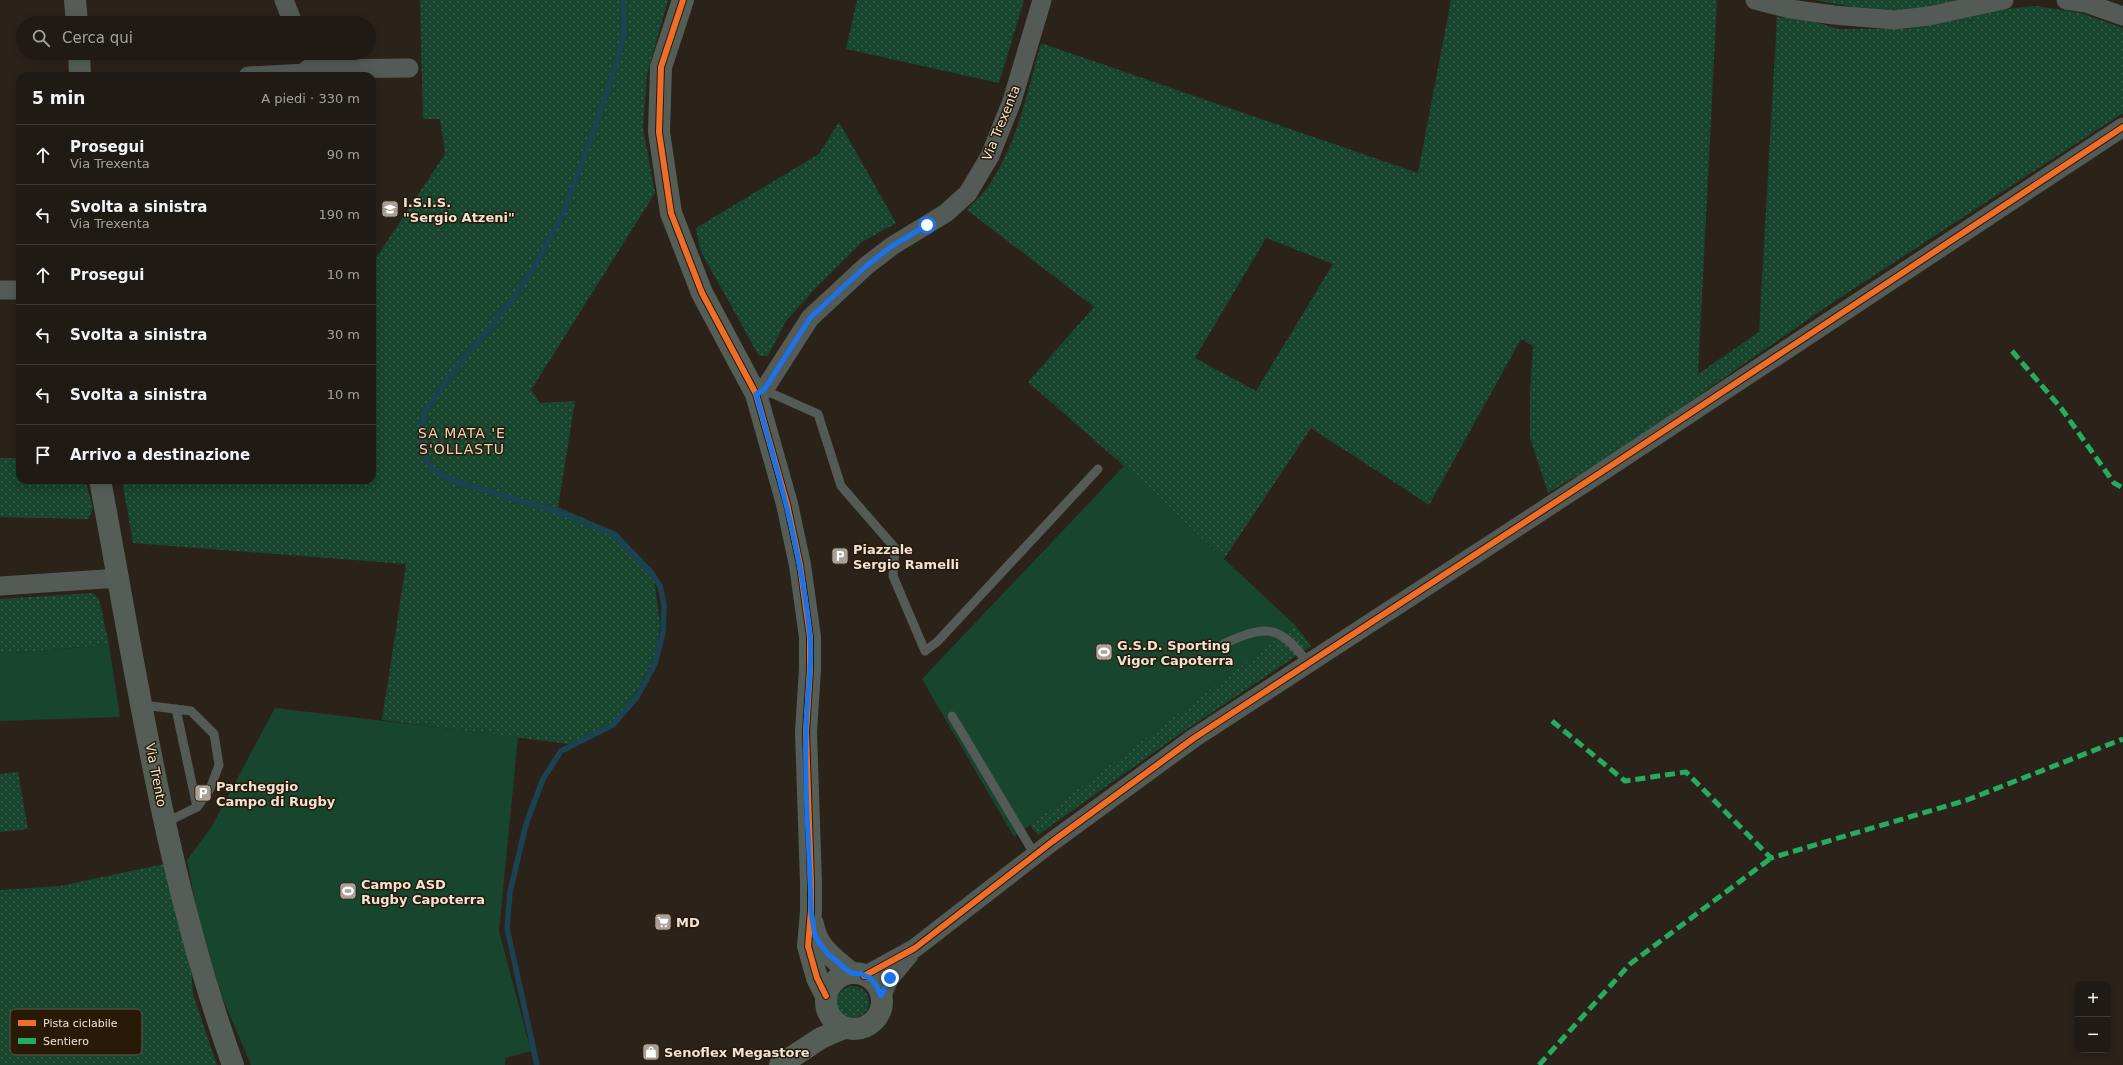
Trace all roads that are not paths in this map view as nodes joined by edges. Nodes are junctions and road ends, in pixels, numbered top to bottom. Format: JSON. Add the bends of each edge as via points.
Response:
{"nodes":[{"id":1,"x":75,"y":0,"type":"edge"},
{"id":2,"x":284,"y":0,"type":"edge"},
{"id":3,"x":683,"y":0,"type":"edge"},
{"id":4,"x":1042,"y":0,"type":"edge"},
{"id":5,"x":1755,"y":0,"type":"edge"},
{"id":6,"x":2004,"y":0,"type":"edge"},
{"id":7,"x":2066,"y":0,"type":"edge"},
{"id":8,"x":76,"y":16,"type":"edge"},
{"id":9,"x":290,"y":16,"type":"edge"},
{"id":10,"x":2123,"y":16,"type":"edge"},
{"id":11,"x":79,"y":60,"type":"edge"},
{"id":12,"x":307,"y":68,"type":"edge"},
{"id":13,"x":409,"y":68,"type":"dead end"},
{"id":14,"x":80,"y":72,"type":"edge"},
{"id":15,"x":278,"y":72,"type":"edge"},
{"id":16,"x":2123,"y":126,"type":"edge"},
{"id":17,"x":0,"y":290,"type":"edge"},
{"id":18,"x":16,"y":290,"type":"edge"},
{"id":19,"x":760,"y":392,"type":"junction"},
{"id":20,"x":1098,"y":469,"type":"dead end"},
{"id":21,"x":101,"y":484,"type":"edge"},
{"id":22,"x":119,"y":578,"type":"junction"},
{"id":23,"x":0,"y":586,"type":"edge"},
{"id":24,"x":1223,"y":644,"type":"dead end"},
{"id":25,"x":1308,"y":663,"type":"junction"},
{"id":26,"x":143,"y":705,"type":"junction"},
{"id":27,"x":176,"y":709,"type":"junction"},
{"id":28,"x":952,"y":716,"type":"dead end"},
{"id":29,"x":197,"y":807,"type":"junction"},
{"id":30,"x":165,"y":824,"type":"junction"},
{"id":31,"x":1035,"y":855,"type":"junction"},
{"id":32,"x":811,"y":911,"type":"junction"},
{"id":33,"x":915,"y":948,"type":"junction"},
{"id":34,"x":858,"y":975,"type":"junction"},
{"id":35,"x":881,"y":996,"type":"junction"},
{"id":36,"x":826,"y":1001,"type":"junction"},
{"id":37,"x":216,"y":1018,"type":"junction"},
{"id":38,"x":844,"y":1028,"type":"junction"},
{"id":39,"x":785,"y":1061,"type":"edge"},
{"id":40,"x":223,"y":1065,"type":"edge"},
{"id":41,"x":233,"y":1065,"type":"edge"}],
"edges":[{"from":1,"to":8,"type":"street"},
{"from":2,"to":9,"type":"street"},
{"from":3,"to":19,"type":"street","via":[[661,67],[659,132],[671,213],[702,293]]},
{"from":4,"to":19,"type":"street","name":"Via Trexenta","via":[[1012,101],[990,156],[968,193],[946,213],[892,246],[866,266],[810,318]]},
{"from":5,"to":6,"type":"street","via":[[1790,9],[1895,20],[1929,16]]},
{"from":7,"to":10,"type":"street","via":[[2086,3]]},
{"from":11,"to":14,"type":"street"},
{"from":12,"to":13,"type":"street"},
{"from":12,"to":15,"type":"street"},
{"from":16,"to":25,"type":"street"},
{"from":17,"to":18,"type":"street"},
{"from":19,"to":20,"type":"lane","via":[[818,414],[841,486],[895,548],[893,576],[925,651],[937,642]]},
{"from":19,"to":32,"type":"street","via":[[800,565],[810,637],[806,732]]},
{"from":21,"to":22,"type":"street","name":"Via Trento"},
{"from":22,"to":23,"type":"street"},
{"from":22,"to":26,"type":"street","name":"Via Trento"},
{"from":24,"to":25,"type":"lane","via":[[1263,629],[1288,640]]},
{"from":25,"to":31,"type":"street","via":[[1194,738]]},
{"from":26,"to":27,"type":"lane"},
{"from":26,"to":30,"type":"street","name":"Via Trento"},
{"from":27,"to":29,"type":"lane"},
{"from":27,"to":29,"type":"lane","via":[[191,710],[214,734],[219,765],[210,788]]},
{"from":28,"to":31,"type":"lane"},
{"from":29,"to":30,"type":"lane"},
{"from":30,"to":37,"type":"street","name":"Via Trento"},
{"from":31,"to":33,"type":"street"},
{"from":32,"to":34,"type":"street","via":[[815,936],[820,944],[829,955]]},
{"from":32,"to":36,"type":"street","via":[[808,946]]},
{"from":33,"to":34,"type":"street"},
{"from":33,"to":35,"type":"street","via":[[890,978]]},
{"from":34,"to":35,"type":"street","via":[[876,985]]},
{"from":34,"to":36,"type":"street","via":[[842,976],[834,981]]},
{"from":35,"to":38,"type":"street","via":[[880,1012],[874,1021],[859,1029]]},
{"from":36,"to":38,"type":"street","via":[[834,1021]]},
{"from":36,"to":39,"type":"street","via":[[814,1028]]},
{"from":37,"to":40,"type":"street","via":[[212,1036]]},
{"from":37,"to":41,"type":"street","name":"Via Trento"},
{"from":38,"to":39,"type":"street","via":[[821,1038]]}]}
